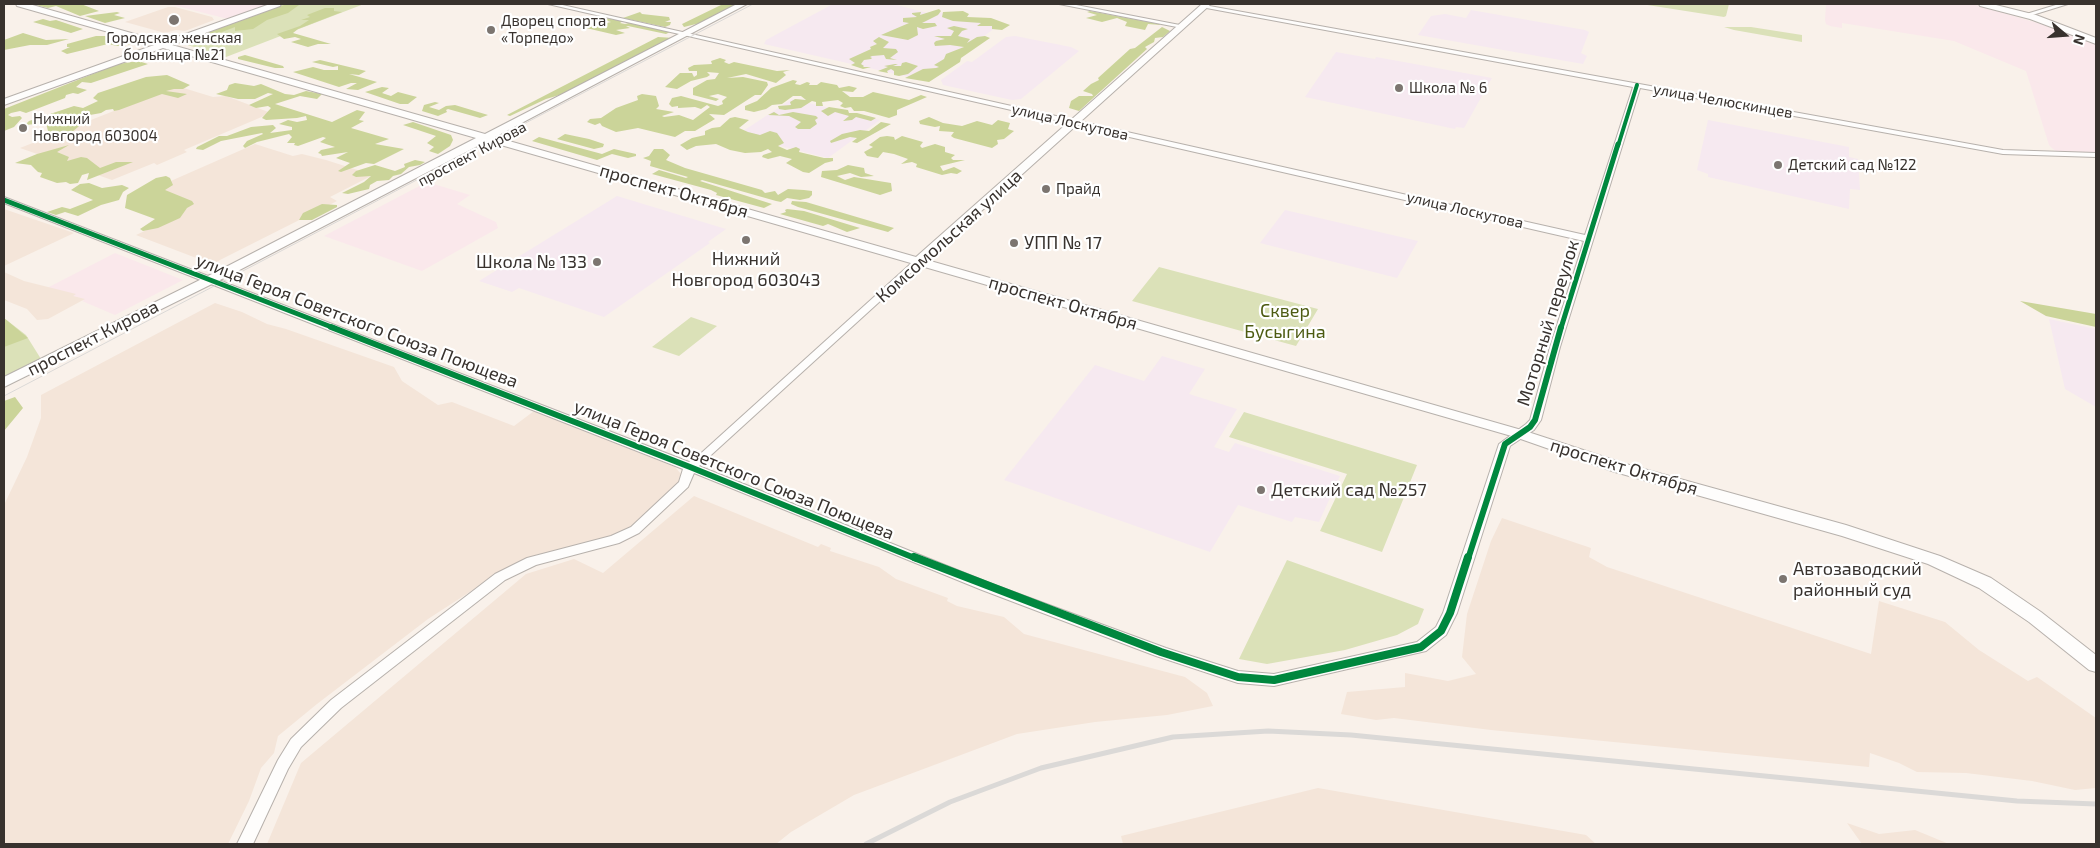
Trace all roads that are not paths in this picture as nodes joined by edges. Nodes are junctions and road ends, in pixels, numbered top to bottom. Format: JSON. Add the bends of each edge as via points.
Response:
{"nodes":[{"id":1,"x":20,"y":4,"type":"edge"},
{"id":2,"x":277,"y":4,"type":"edge"},
{"id":3,"x":551,"y":4,"type":"edge"},
{"id":4,"x":1062,"y":4,"type":"edge"},
{"id":5,"x":1983,"y":4,"type":"edge"},
{"id":6,"x":2065,"y":4,"type":"edge"},
{"id":7,"x":1206,"y":5,"type":"edge"},
{"id":8,"x":746,"y":6,"type":"edge"},
{"id":9,"x":2026,"y":15,"type":"junction"},
{"id":10,"x":1182,"y":26,"type":"junction"},
{"id":11,"x":684,"y":34,"type":"junction"},
{"id":12,"x":695,"y":36,"type":"junction"},
{"id":13,"x":2096,"y":41,"type":"edge"},
{"id":14,"x":164,"y":45,"type":"junction"},
{"id":15,"x":1637,"y":85,"type":"junction"},
{"id":16,"x":4,"y":102,"type":"edge"},
{"id":17,"x":1074,"y":123,"type":"junction"},
{"id":18,"x":491,"y":139,"type":"junction"},
{"id":19,"x":2096,"y":155,"type":"edge"},
{"id":20,"x":4,"y":200,"type":"edge"},
{"id":21,"x":1589,"y":239,"type":"junction"},
{"id":22,"x":919,"y":262,"type":"junction"},
{"id":23,"x":215,"y":281,"type":"junction"},
{"id":24,"x":4,"y":383,"type":"edge"},
{"id":25,"x":1520,"y":434,"type":"junction"},
{"id":26,"x":690,"y":467,"type":"junction"},
{"id":27,"x":1450,"y":613,"type":"joint"},
{"id":28,"x":2092,"y":656,"type":"edge"},
{"id":29,"x":245,"y":844,"type":"edge"}],
"edges":[{"from":1,"to":14,"type":"main road","name":"проспект Октября"},
{"from":2,"to":14,"type":"main road"},
{"from":3,"to":11,"type":"street","name":"улица Лоскутова"},
{"from":4,"to":10,"type":"street"},
{"from":5,"to":9,"type":"main road"},
{"from":6,"to":9,"type":"street"},
{"from":7,"to":10,"type":"main road","name":"Комсомольская улица"},
{"from":7,"to":15,"type":"street","name":"улица Челюскинцев"},
{"from":8,"to":11,"type":"main road","name":"проспект Кирова"},
{"from":8,"to":12,"type":"main road","name":"проспект Кирова"},
{"from":9,"to":13,"type":"main road"},
{"from":10,"to":17,"type":"main road","name":"Комсомольская улица"},
{"from":11,"to":12,"type":"street","name":"улица Лоскутова"},
{"from":11,"to":18,"type":"main road","name":"проспект Кирова"},
{"from":12,"to":17,"type":"street","name":"улица Лоскутова"},
{"from":12,"to":18,"type":"main road","name":"проспект Кирова"},
{"from":14,"to":16,"type":"main road"},
{"from":14,"to":18,"type":"main road","name":"проспект Октября"},
{"from":15,"to":19,"type":"street","name":"улица Челюскинцев","via":[[2003,152]]},
{"from":15,"to":21,"type":"street","name":"Моторный переулок"},
{"from":17,"to":21,"type":"street","name":"улица Лоскутова"},
{"from":17,"to":22,"type":"main road","name":"Комсомольская улица"},
{"from":18,"to":22,"type":"main road","name":"проспект Октября"},
{"from":18,"to":23,"type":"main road","name":"проспект Кирова","via":[[236,278]]},
{"from":20,"to":23,"type":"street","name":"улица Героя Советского Союза Поющева"},
{"from":21,"to":25,"type":"street","name":"Моторный переулок","via":[[1554,347],[1535,420]]},
{"from":22,"to":25,"type":"main road","name":"проспект Октября"},
{"from":22,"to":26,"type":"street","name":"Комсомольская улица"},
{"from":23,"to":24,"type":"main road","name":"проспект Кирова","via":[[182,293]]},
{"from":23,"to":26,"type":"street","name":"улица Героя Советского Союза Поющева"},
{"from":25,"to":27,"type":"street","name":"Моторный переулок","via":[[1505,444]]},
{"from":25,"to":28,"type":"main road","name":"проспект Октября","via":[[1621,468],[1815,522],[1934,560],[1985,583]]},
{"from":26,"to":27,"type":"street","name":"улица Героя Советского Союза Поющева","via":[[996,590],[1161,652],[1238,677],[1274,680],[1421,647],[1441,631]]},
{"from":26,"to":29,"type":"street","name":"улица Героя Советского Союза Поющева","via":[[684,484],[635,530],[615,540],[532,561],[500,576],[336,704],[296,743],[282,765]]}]}
